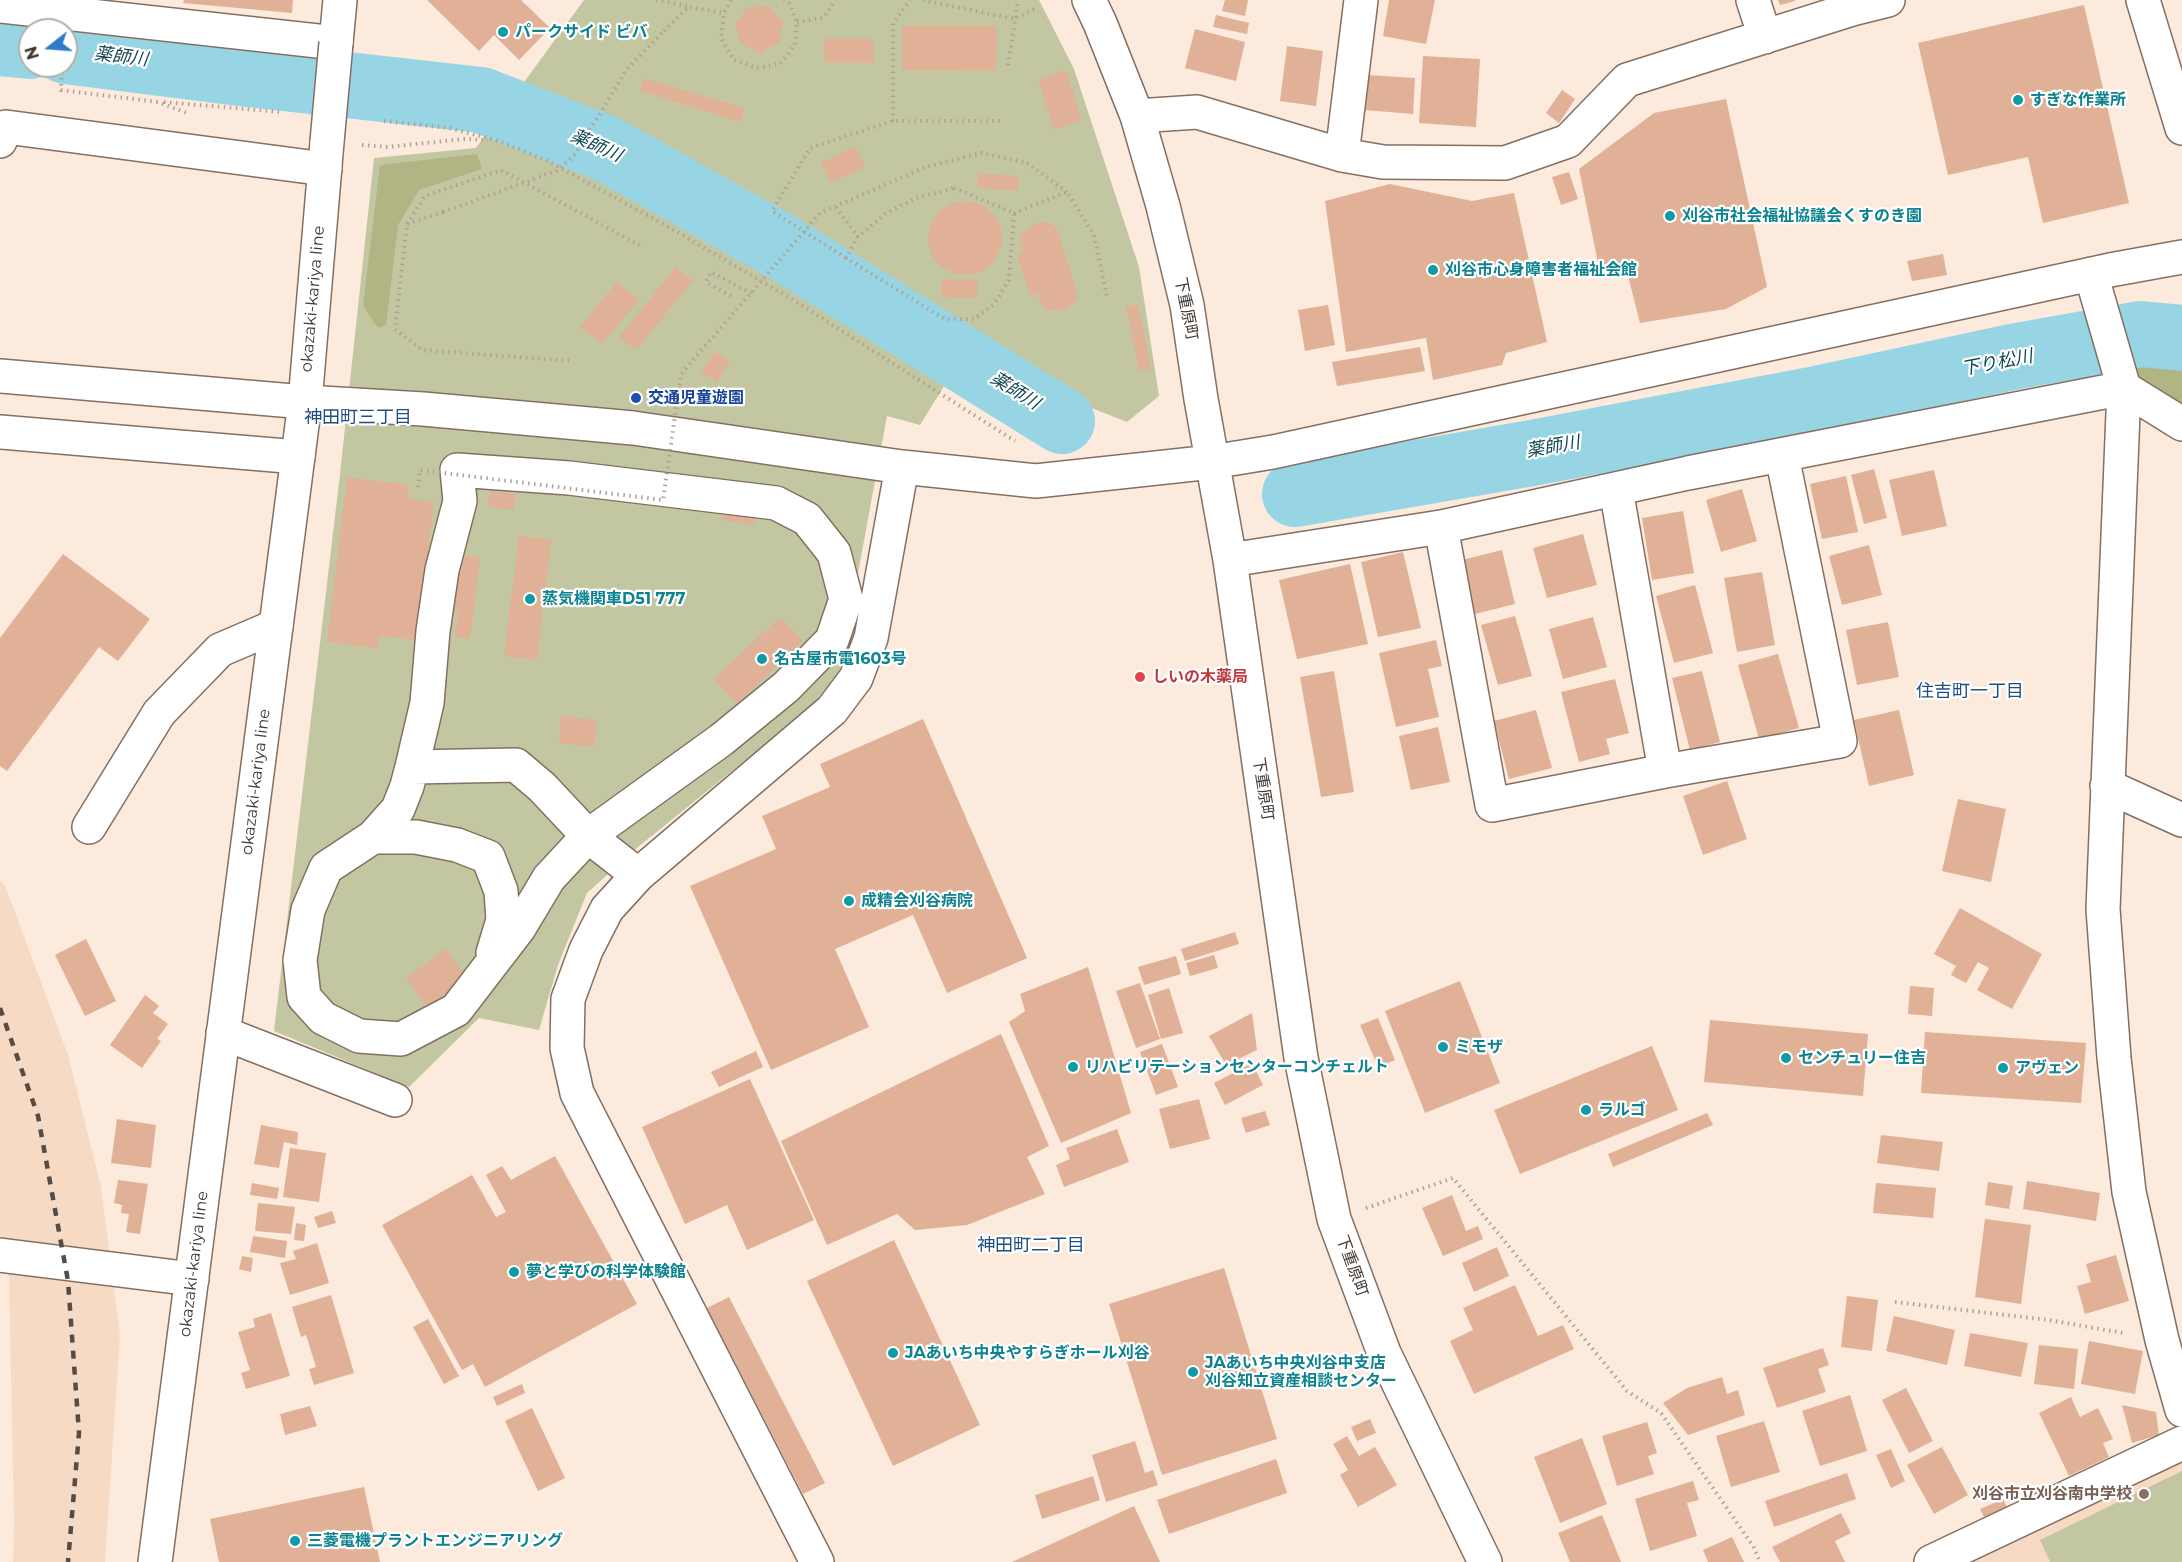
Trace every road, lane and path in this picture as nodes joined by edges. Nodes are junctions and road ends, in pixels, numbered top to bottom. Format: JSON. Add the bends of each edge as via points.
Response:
{"nodes":[{"id":1,"x":340,"y":0,"type":"edge"},
{"id":2,"x":656,"y":0,"type":"edge"},
{"id":3,"x":731,"y":0,"type":"edge"},
{"id":4,"x":784,"y":0,"type":"edge"},
{"id":5,"x":836,"y":0,"type":"edge"},
{"id":6,"x":910,"y":0,"type":"edge"},
{"id":7,"x":927,"y":0,"type":"edge"},
{"id":8,"x":1018,"y":0,"type":"edge"},
{"id":9,"x":1089,"y":0,"type":"edge"},
{"id":10,"x":1361,"y":0,"type":"edge"},
{"id":11,"x":1753,"y":0,"type":"edge"},
{"id":12,"x":1888,"y":0,"type":"edge"},
{"id":13,"x":2143,"y":0,"type":"edge"},
{"id":14,"x":1851,"y":5,"type":"edge"},
{"id":15,"x":0,"y":6,"type":"edge"},
{"id":16,"x":688,"y":7,"type":"junction"},
{"id":17,"x":1035,"y":9,"type":"dead end"},
{"id":18,"x":724,"y":13,"type":"junction"},
{"id":19,"x":1014,"y":19,"type":"junction"},
{"id":20,"x":797,"y":22,"type":"junction"},
{"id":21,"x":1765,"y":37,"type":"junction"},
{"id":22,"x":336,"y":43,"type":"junction"},
{"id":23,"x":1008,"y":65,"type":"dead end"},
{"id":24,"x":62,"y":78,"type":"edge"},
{"id":25,"x":61,"y":90,"type":"dead end"},
{"id":26,"x":158,"y":102,"type":"dead end"},
{"id":27,"x":281,"y":112,"type":"dead end"},
{"id":28,"x":1137,"y":116,"type":"junction"},
{"id":29,"x":893,"y":121,"type":"junction"},
{"id":30,"x":1000,"y":121,"type":"dead end"},
{"id":31,"x":384,"y":122,"type":"dead end"},
{"id":32,"x":2182,"y":128,"type":"edge"},
{"id":33,"x":496,"y":140,"type":"junction"},
{"id":34,"x":0,"y":141,"type":"edge"},
{"id":35,"x":1342,"y":155,"type":"junction"},
{"id":36,"x":326,"y":156,"type":"junction"},
{"id":37,"x":1067,"y":192,"type":"junction"},
{"id":38,"x":836,"y":207,"type":"junction"},
{"id":39,"x":1014,"y":213,"type":"junction"},
{"id":40,"x":407,"y":224,"type":"junction"},
{"id":41,"x":858,"y":237,"type":"junction"},
{"id":42,"x":641,"y":246,"type":"dead end"},
{"id":43,"x":2182,"y":257,"type":"edge"},
{"id":44,"x":846,"y":258,"type":"junction"},
{"id":45,"x":2091,"y":274,"type":"junction"},
{"id":46,"x":751,"y":292,"type":"junction"},
{"id":47,"x":731,"y":296,"type":"dead end"},
{"id":48,"x":1107,"y":297,"type":"dead end"},
{"id":49,"x":572,"y":361,"type":"dead end"},
{"id":50,"x":0,"y":376,"type":"edge"},
{"id":51,"x":2124,"y":388,"type":"junction"},
{"id":52,"x":305,"y":402,"type":"junction"},
{"id":53,"x":2182,"y":424,"type":"edge"},
{"id":54,"x":0,"y":432,"type":"edge"},
{"id":55,"x":1015,"y":441,"type":"dead end"},
{"id":56,"x":1782,"y":456,"type":"junction"},
{"id":57,"x":298,"y":457,"type":"junction"},
{"id":58,"x":1212,"y":462,"type":"junction"},
{"id":59,"x":902,"y":467,"type":"junction"},
{"id":60,"x":418,"y":487,"type":"dead end"},
{"id":61,"x":1616,"y":489,"type":"junction"},
{"id":62,"x":1441,"y":527,"type":"junction"},
{"id":63,"x":1230,"y":560,"type":"junction"},
{"id":64,"x":276,"y":626,"type":"junction"},
{"id":65,"x":412,"y":767,"type":"junction"},
{"id":66,"x":1665,"y":771,"type":"junction"},
{"id":67,"x":2107,"y":786,"type":"junction"},
{"id":68,"x":2182,"y":820,"type":"edge"},
{"id":69,"x":89,"y":827,"type":"dead end"},
{"id":70,"x":588,"y":836,"type":"junction"},
{"id":71,"x":373,"y":837,"type":"junction"},
{"id":72,"x":638,"y":875,"type":"junction"},
{"id":73,"x":489,"y":967,"type":"junction"},
{"id":74,"x":223,"y":1033,"type":"junction"},
{"id":75,"x":395,"y":1100,"type":"dead end"},
{"id":76,"x":1334,"y":1219,"type":"junction"},
{"id":77,"x":0,"y":1255,"type":"edge"},
{"id":78,"x":192,"y":1279,"type":"junction"},
{"id":79,"x":1895,"y":1302,"type":"dead end"},
{"id":80,"x":2172,"y":1337,"type":"edge"},
{"id":81,"x":2182,"y":1410,"type":"edge"},
{"id":82,"x":2182,"y":1443,"type":"edge"},
{"id":83,"x":155,"y":1562,"type":"edge"},
{"id":84,"x":817,"y":1562,"type":"edge"},
{"id":85,"x":1485,"y":1562,"type":"edge"},
{"id":86,"x":1760,"y":1562,"type":"edge"},
{"id":87,"x":1931,"y":1562,"type":"edge"}],
"edges":[{"from":1,"to":22,"type":"street","name":"okazaki-kariya line"},
{"from":2,"to":16,"type":"path"},
{"from":3,"to":18,"type":"path"},
{"from":4,"to":20,"type":"path"},
{"from":5,"to":20,"type":"path","via":[[823,18]]},
{"from":6,"to":29,"type":"path","via":[[893,23]]},
{"from":7,"to":19,"type":"path"},
{"from":8,"to":19,"type":"path"},
{"from":9,"to":28,"type":"street","name":"下重原町"},
{"from":10,"to":35,"type":"street"},
{"from":11,"to":21,"type":"street"},
{"from":12,"to":14,"type":"street"},
{"from":13,"to":32,"type":"street"},
{"from":14,"to":21,"type":"street"},
{"from":15,"to":22,"type":"street"},
{"from":16,"to":18,"type":"path"},
{"from":16,"to":40,"type":"path","bridge":true,"via":[[627,69],[574,156],[556,171]]},
{"from":17,"to":19,"type":"path"},
{"from":18,"to":20,"type":"path","via":[[721,38],[734,60],[756,68],[780,64],[795,45]]},
{"from":19,"to":23,"type":"path"},
{"from":21,"to":35,"type":"street","via":[[1627,80],[1568,141],[1505,163],[1383,162]]},
{"from":22,"to":36,"type":"street","name":"okazaki-kariya line","bridge":true},
{"from":24,"to":25,"type":"path"},
{"from":26,"to":27,"type":"path"},
{"from":28,"to":35,"type":"street","via":[[1197,112]]},
{"from":28,"to":58,"type":"street","name":"下重原町","via":[[1187,305]]},
{"from":29,"to":30,"type":"path"},
{"from":29,"to":44,"type":"path","via":[[810,148],[772,211]]},
{"from":31,"to":33,"type":"path","via":[[449,128]]},
{"from":33,"to":36,"type":"path","via":[[465,139]]},
{"from":33,"to":55,"type":"path","via":[[546,160],[667,226],[790,298]]},
{"from":34,"to":36,"type":"street","via":[[6,127]]},
{"from":36,"to":52,"type":"street","name":"okazaki-kariya line"},
{"from":37,"to":38,"type":"path","bridge":true,"via":[[1027,163],[981,153],[926,167]]},
{"from":37,"to":39,"type":"path"},
{"from":37,"to":48,"type":"path","via":[[1094,235]]},
{"from":38,"to":41,"type":"path"},
{"from":38,"to":46,"type":"path","bridge":true,"via":[[820,213]]},
{"from":39,"to":41,"type":"path","via":[[954,188],[916,198],[886,213]]},
{"from":39,"to":44,"type":"path","via":[[1009,280],[994,304],[974,319],[945,319]]},
{"from":40,"to":42,"type":"path","via":[[424,196],[501,170]]},
{"from":40,"to":49,"type":"path","via":[[395,329],[422,350]]},
{"from":41,"to":44,"type":"path"},
{"from":43,"to":45,"type":"street"},
{"from":45,"to":51,"type":"street"},
{"from":45,"to":58,"type":"street"},
{"from":46,"to":47,"type":"path","via":[[711,272],[706,282]]},
{"from":46,"to":60,"type":"path","bridge":true,"via":[[681,374],[663,500],[420,470]]},
{"from":50,"to":52,"type":"street"},
{"from":51,"to":53,"type":"street"},
{"from":51,"to":56,"type":"street"},
{"from":51,"to":67,"type":"street"},
{"from":52,"to":57,"type":"street","name":"okazaki-kariya line"},
{"from":52,"to":59,"type":"street","via":[[633,428]]},
{"from":54,"to":57,"type":"street"},
{"from":56,"to":61,"type":"street"},
{"from":56,"to":66,"type":"street","via":[[1840,741]]},
{"from":57,"to":64,"type":"street","name":"okazaki-kariya line"},
{"from":58,"to":59,"type":"street","via":[[1036,481]]},
{"from":58,"to":63,"type":"street","name":"下重原町"},
{"from":59,"to":72,"type":"street","via":[[871,638],[856,678],[832,710]]},
{"from":61,"to":62,"type":"street"},
{"from":61,"to":66,"type":"street"},
{"from":62,"to":63,"type":"street"},
{"from":62,"to":66,"type":"street","via":[[1492,806]]},
{"from":63,"to":76,"type":"street","name":"下重原町","via":[[1301,1058]]},
{"from":64,"to":69,"type":"street","via":[[220,650],[159,713]]},
{"from":64,"to":74,"type":"street","name":"okazaki-kariya line"},
{"from":65,"to":70,"type":"street","via":[[516,765],[542,786]]},
{"from":65,"to":70,"type":"street","via":[[427,703],[442,570],[460,501],[457,470],[569,478],[776,503],[807,519],[834,553],[846,599],[832,640],[786,687],[721,740]]},
{"from":65,"to":71,"type":"street","via":[[398,808]]},
{"from":67,"to":68,"type":"street"},
{"from":67,"to":80,"type":"street","via":[[2103,909],[2129,1192]]},
{"from":70,"to":72,"type":"street"},
{"from":70,"to":73,"type":"street","via":[[549,878],[519,928]]},
{"from":71,"to":73,"type":"street","via":[[416,837],[457,845],[488,857],[501,891],[503,920]]},
{"from":71,"to":73,"type":"street","via":[[326,868],[309,909],[300,960],[304,997],[323,1018],[359,1036],[401,1039],[456,1010]]},
{"from":72,"to":84,"type":"street","via":[[608,909],[586,950],[568,999],[567,1048],[577,1093]]},
{"from":74,"to":75,"type":"street"},
{"from":74,"to":78,"type":"street","name":"okazaki-kariya line"},
{"from":76,"to":85,"type":"street","name":"下重原町","via":[[1384,1353]]},
{"from":76,"to":86,"type":"path","via":[[1453,1178],[1627,1392],[1660,1413],[1753,1546]]},
{"from":77,"to":78,"type":"street"},
{"from":78,"to":83,"type":"street","name":"okazaki-kariya line"},
{"from":79,"to":80,"type":"path"},
{"from":80,"to":81,"type":"street"},
{"from":82,"to":87,"type":"street"}]}
